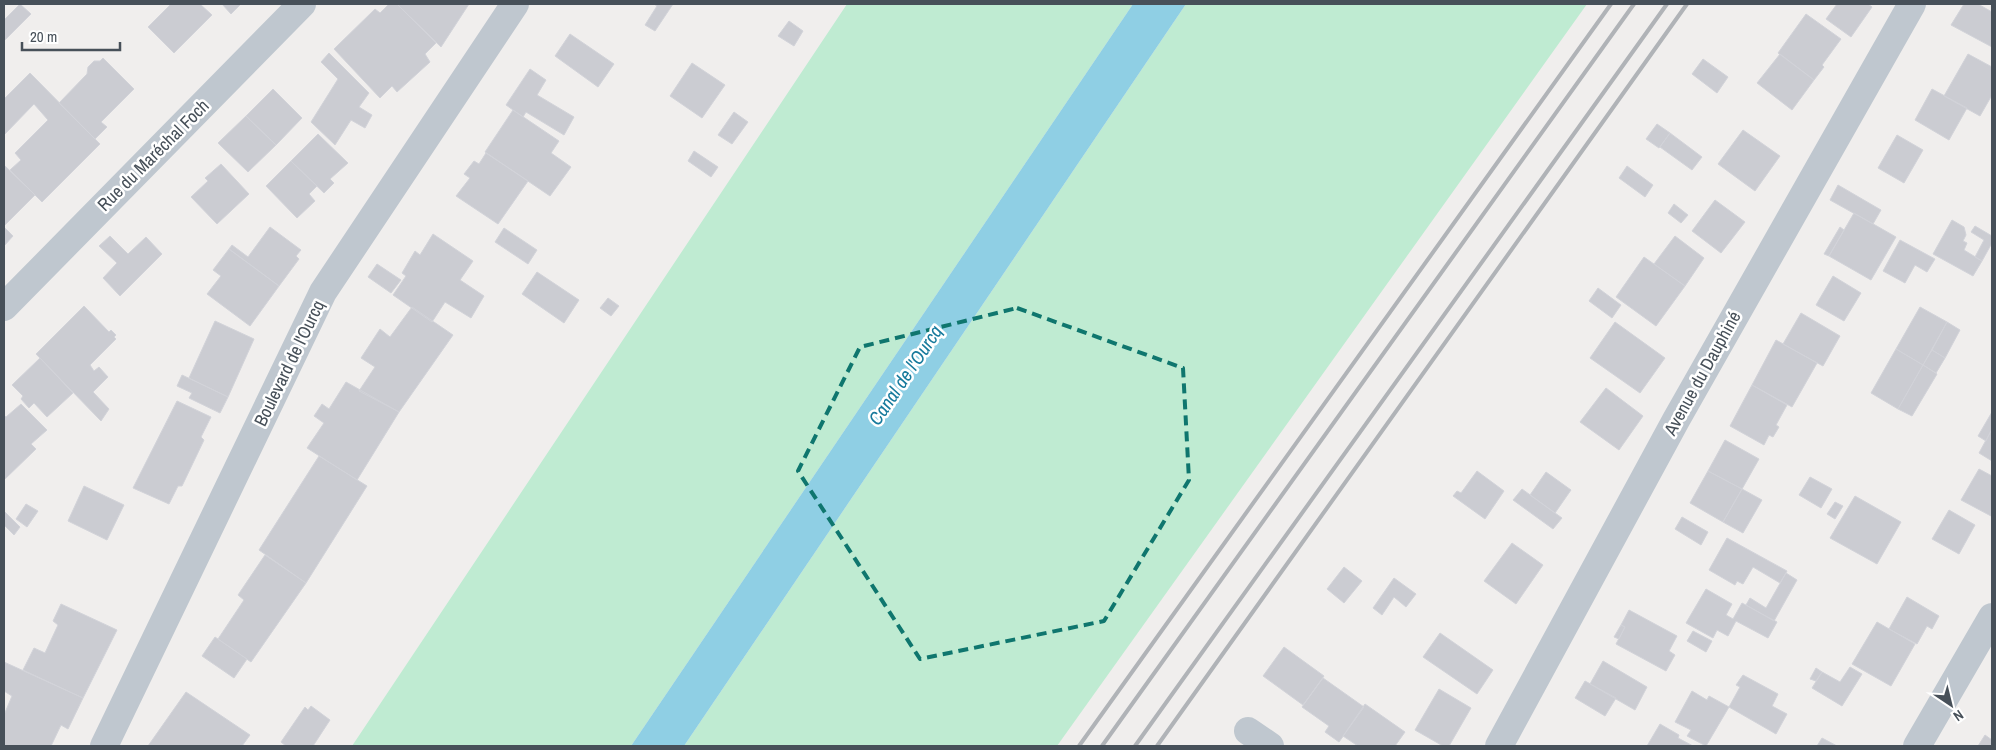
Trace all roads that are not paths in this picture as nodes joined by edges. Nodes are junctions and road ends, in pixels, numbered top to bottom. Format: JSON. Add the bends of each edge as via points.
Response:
{"nodes":[{"id":1,"x":302,"y":4,"type":"edge"},
{"id":2,"x":515,"y":4,"type":"edge"},
{"id":3,"x":1912,"y":4,"type":"edge"},
{"id":4,"x":4,"y":307,"type":"edge"},
{"id":5,"x":1992,"y":617,"type":"edge"},
{"id":6,"x":1248,"y":731,"type":"dead end"},
{"id":7,"x":104,"y":746,"type":"edge"},
{"id":8,"x":1270,"y":746,"type":"edge"},
{"id":9,"x":1499,"y":746,"type":"edge"},
{"id":10,"x":1917,"y":746,"type":"edge"}],
"edges":[{"from":1,"to":4,"type":"street","name":"Rue du Maréchal Foch"},
{"from":2,"to":7,"type":"street","name":"Boulevard de l'Ourcq","via":[[323,292]]},
{"from":3,"to":9,"type":"street","name":"Avenue du Dauphiné","via":[[1676,420]]},
{"from":5,"to":10,"type":"street"},
{"from":6,"to":8,"type":"street"}]}
